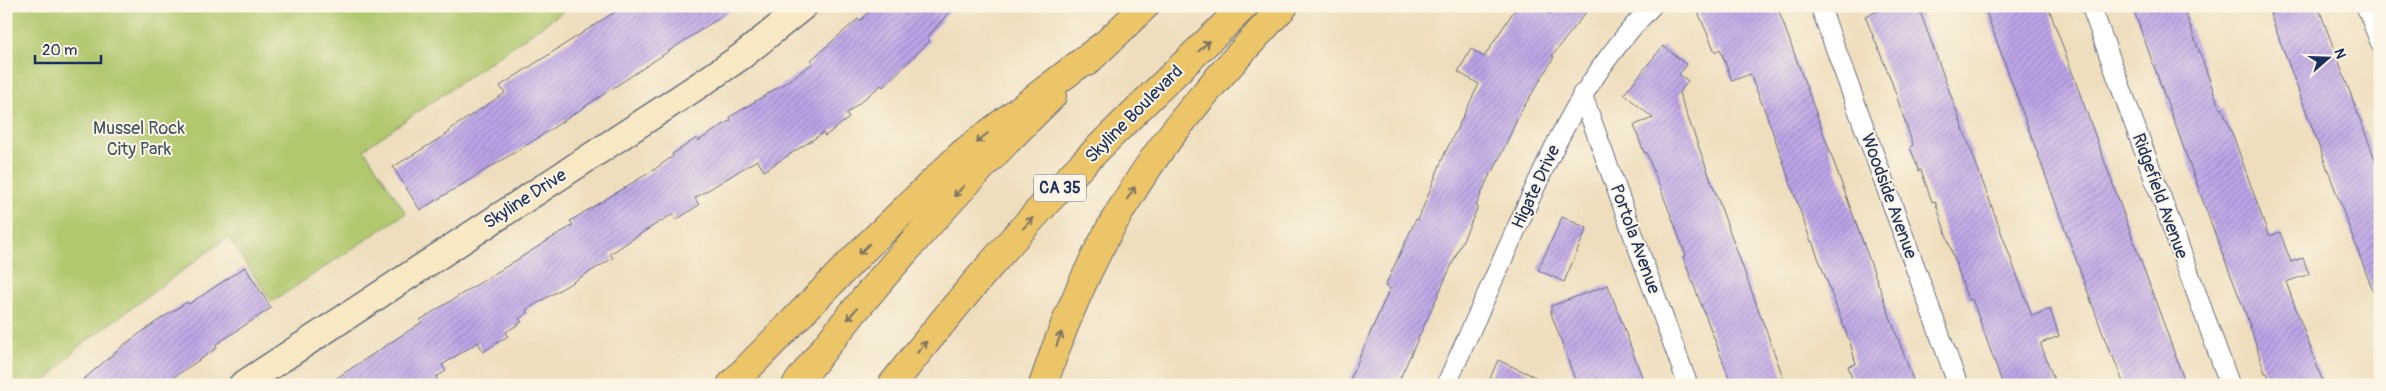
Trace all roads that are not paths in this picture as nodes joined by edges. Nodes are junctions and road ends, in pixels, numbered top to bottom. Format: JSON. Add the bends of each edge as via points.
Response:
{"nodes":[{"id":1,"x":804,"y":6,"type":"edge"},
{"id":2,"x":1145,"y":6,"type":"edge"},
{"id":3,"x":1244,"y":6,"type":"edge"},
{"id":4,"x":1284,"y":6,"type":"edge"},
{"id":5,"x":1652,"y":6,"type":"edge"},
{"id":6,"x":1820,"y":6,"type":"edge"},
{"id":7,"x":2090,"y":6,"type":"edge"},
{"id":8,"x":2366,"y":6,"type":"edge"},
{"id":9,"x":2380,"y":42,"type":"edge"},
{"id":10,"x":1104,"y":45,"type":"junction"},
{"id":11,"x":1582,"y":94,"type":"junction"},
{"id":12,"x":242,"y":385,"type":"edge"},
{"id":13,"x":731,"y":385,"type":"edge"},
{"id":14,"x":796,"y":385,"type":"edge"},
{"id":15,"x":892,"y":385,"type":"edge"},
{"id":16,"x":1043,"y":385,"type":"edge"},
{"id":17,"x":1446,"y":385,"type":"edge"},
{"id":18,"x":1688,"y":385,"type":"edge"},
{"id":19,"x":1958,"y":385,"type":"edge"},
{"id":20,"x":2230,"y":385,"type":"edge"}],
"edges":[{"from":1,"to":12,"type":"street","name":"Skyline Drive","via":[[704,82]]},
{"from":2,"to":10,"type":"main road"},
{"from":15,"to":3,"type":"main road","name":"Skyline Boulevard","number":"CA 35","one_way":true,"via":[[949,314],[1058,191]]},
{"from":16,"to":4,"type":"main road","one_way":true,"via":[[1078,291],[1130,194],[1186,118]]},
{"from":5,"to":11,"type":"street","name":"Higate Drive","via":[[1612,51]]},
{"from":6,"to":19,"type":"street","name":"Woodside Avenue"},
{"from":7,"to":20,"type":"street","name":"Ridgefield Avenue"},
{"from":8,"to":9,"type":"street"},
{"from":10,"to":13,"type":"main road","one_way":true,"via":[[962,154]]},
{"from":10,"to":14,"type":"main road","one_way":true,"via":[[936,217],[854,311]]},
{"from":11,"to":17,"type":"street","name":"Higate Drive","via":[[1545,166]]},
{"from":11,"to":18,"type":"street","name":"Portola Avenue"}]}
